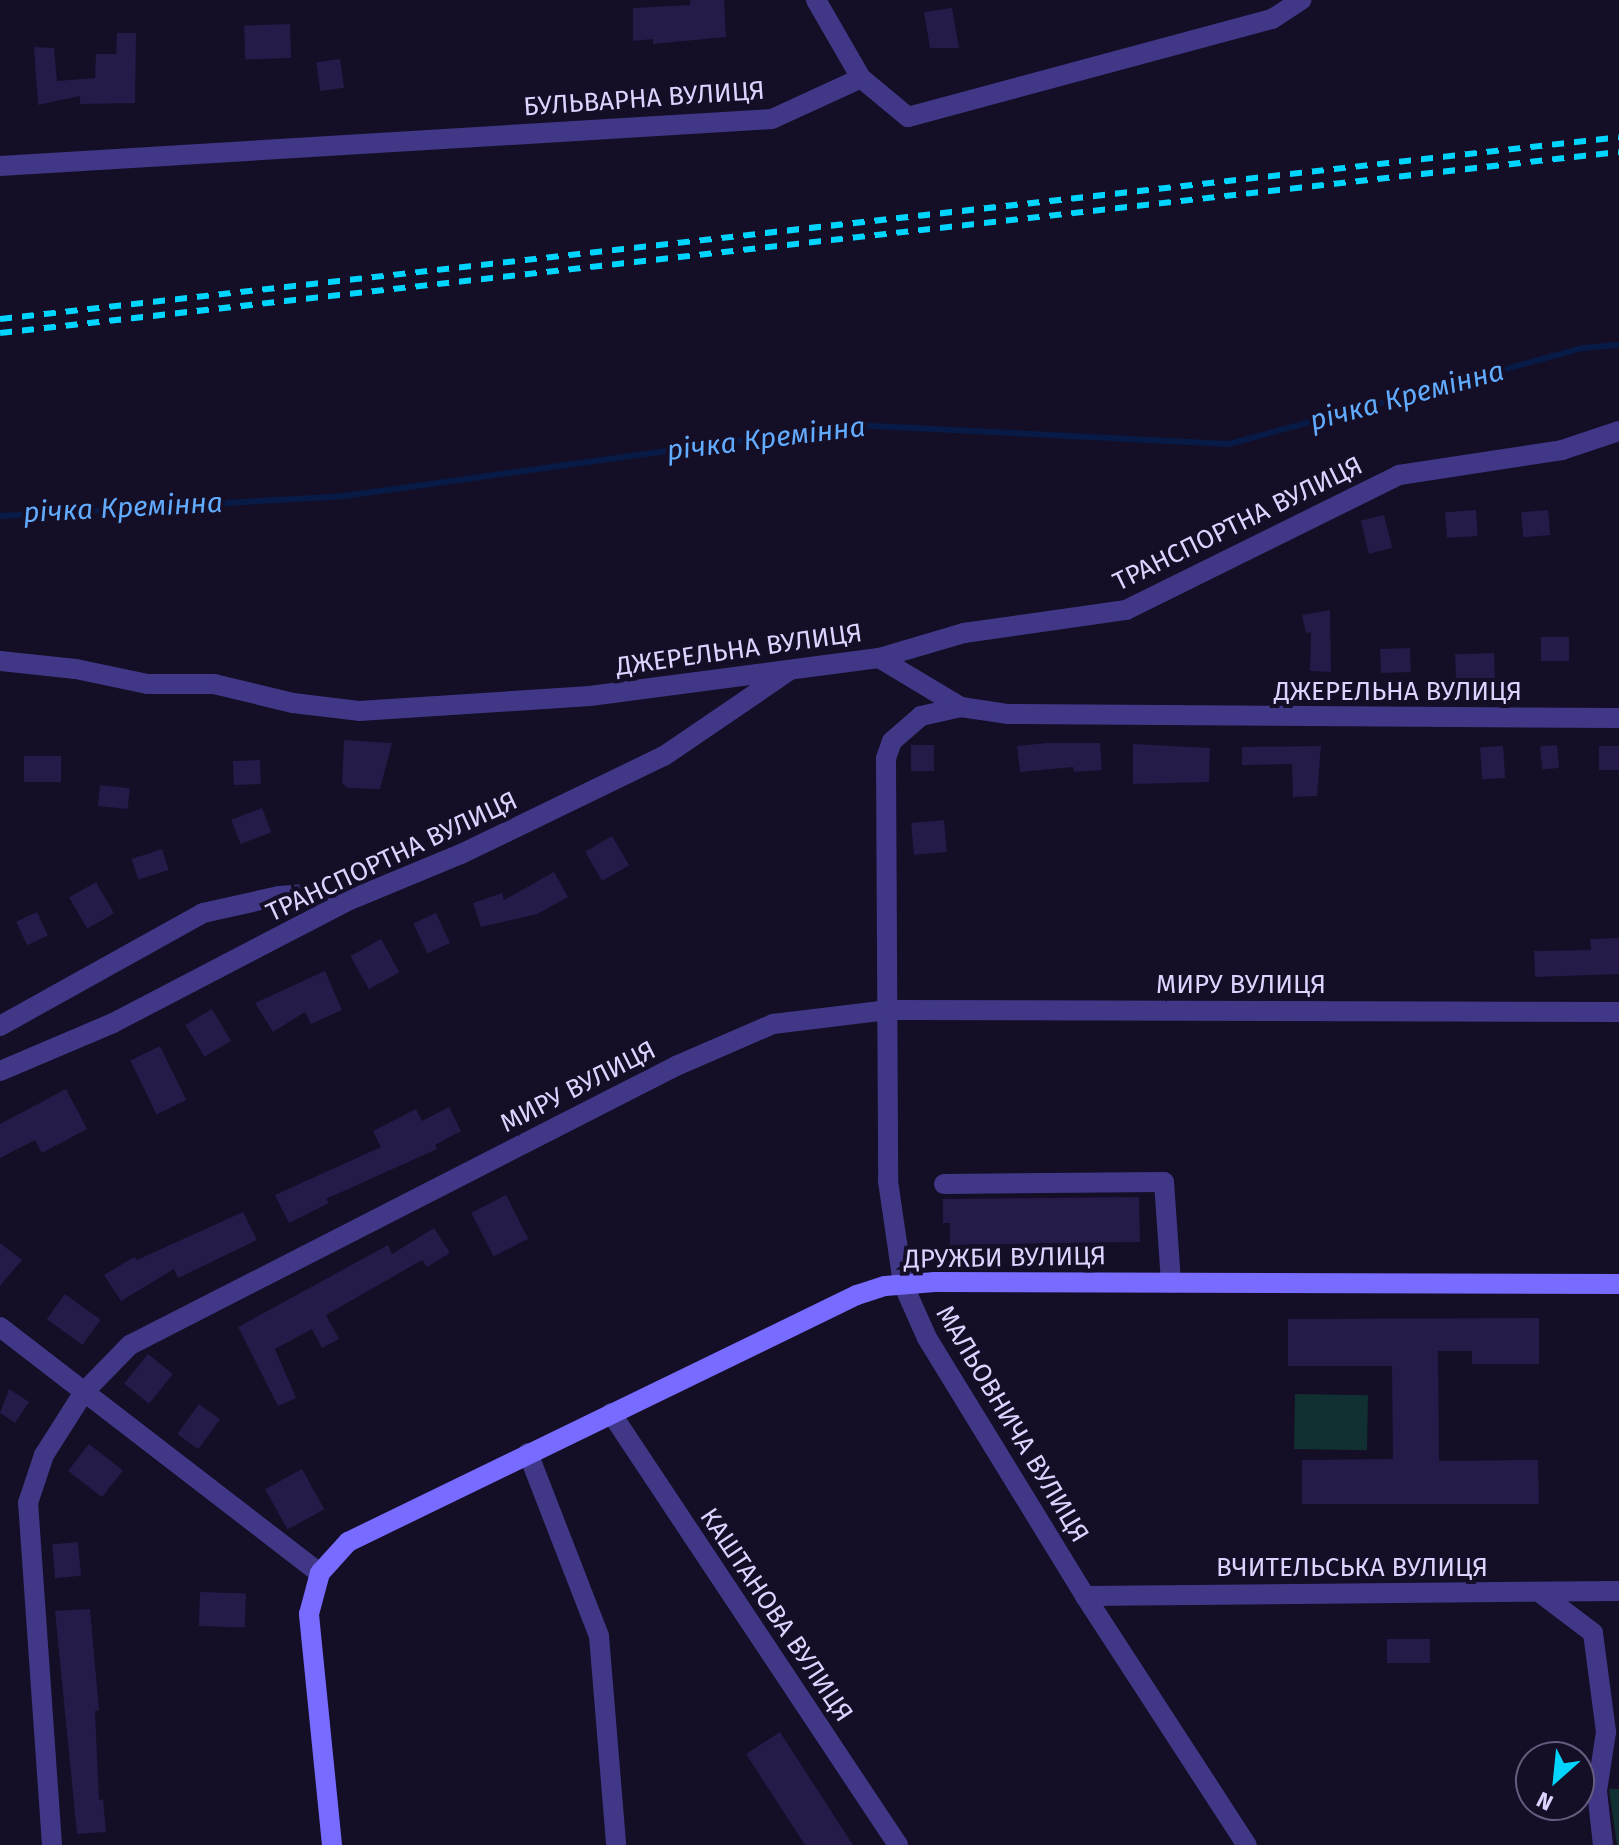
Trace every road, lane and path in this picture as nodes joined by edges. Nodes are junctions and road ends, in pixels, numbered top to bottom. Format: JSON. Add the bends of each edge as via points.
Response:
{"nodes":[{"id":1,"x":816,"y":0,"type":"edge"},
{"id":2,"x":1301,"y":0,"type":"edge"},
{"id":3,"x":861,"y":78,"type":"junction"},
{"id":4,"x":0,"y":166,"type":"edge"},
{"id":5,"x":1619,"y":431,"type":"edge"},
{"id":6,"x":879,"y":658,"type":"junction"},
{"id":7,"x":0,"y":661,"type":"edge"},
{"id":8,"x":793,"y":668,"type":"junction"},
{"id":9,"x":961,"y":707,"type":"junction"},
{"id":10,"x":1619,"y":718,"type":"edge"},
{"id":11,"x":345,"y":902,"type":"junction"},
{"id":12,"x":889,"y":1010,"type":"junction"},
{"id":13,"x":1619,"y":1012,"type":"edge"},
{"id":14,"x":0,"y":1026,"type":"edge"},
{"id":15,"x":0,"y":1071,"type":"edge"},
{"id":16,"x":944,"y":1184,"type":"dead end"},
{"id":17,"x":1171,"y":1283,"type":"junction"},
{"id":18,"x":903,"y":1284,"type":"junction"},
{"id":19,"x":1619,"y":1284,"type":"edge"},
{"id":20,"x":0,"y":1327,"type":"edge"},
{"id":21,"x":84,"y":1392,"type":"junction"},
{"id":22,"x":611,"y":1413,"type":"junction"},
{"id":23,"x":528,"y":1453,"type":"junction"},
{"id":24,"x":320,"y":1573,"type":"junction"},
{"id":25,"x":1619,"y":1591,"type":"edge"},
{"id":26,"x":1543,"y":1595,"type":"junction"},
{"id":27,"x":1085,"y":1596,"type":"junction"},
{"id":28,"x":52,"y":1845,"type":"edge"},
{"id":29,"x":332,"y":1845,"type":"edge"},
{"id":30,"x":616,"y":1845,"type":"edge"},
{"id":31,"x":898,"y":1845,"type":"edge"},
{"id":32,"x":1247,"y":1845,"type":"edge"},
{"id":33,"x":1603,"y":1845,"type":"edge"}],
"edges":[{"from":1,"to":3,"type":"street"},
{"from":2,"to":3,"type":"street","via":[[1272,19],[908,117]]},
{"from":3,"to":4,"type":"street","name":"БУЛЬВАРНА ВУЛИЦЯ","via":[[772,119]]},
{"from":5,"to":6,"type":"street","name":"ТРАНСПОРТНА ВУЛИЦЯ","via":[[1562,450],[1399,475],[1126,610],[964,633]]},
{"from":6,"to":8,"type":"street","name":"ДЖЕРЕЛЬНА ВУЛИЦЯ"},
{"from":6,"to":9,"type":"street","name":"ДЖЕРЕЛЬНА ВУЛИЦЯ"},
{"from":7,"to":8,"type":"street","name":"ДЖЕРЕЛЬНА ВУЛИЦЯ","via":[[147,684],[214,684],[359,711],[590,696]]},
{"from":8,"to":11,"type":"street","name":"ТРАНСПОРТНА ВУЛИЦЯ","via":[[664,756],[461,854]]},
{"from":9,"to":10,"type":"street","name":"ДЖЕРЕЛЬНА ВУЛИЦЯ","via":[[1093,717]]},
{"from":9,"to":12,"type":"street","name":"МАЛЬОВНИЧА ВУЛИЦЯ","via":[[921,716],[892,741],[886,758]]},
{"from":11,"to":14,"type":"street","via":[[311,894],[279,896],[203,913]]},
{"from":11,"to":15,"type":"street","name":"ТРАНСПОРТНА ВУЛИЦЯ","via":[[113,1023]]},
{"from":12,"to":13,"type":"street","name":"МИРУ ВУЛИЦЯ"},
{"from":12,"to":18,"type":"street","name":"МАЛЬОВНИЧА ВУЛИЦЯ","via":[[888,1181]]},
{"from":12,"to":21,"type":"street","name":"МИРУ ВУЛИЦЯ","via":[[773,1024],[676,1066],[130,1345]]},
{"from":16,"to":17,"type":"street","via":[[1164,1182]]},
{"from":17,"to":18,"type":"street","name":"ДРУЖБИ ВУЛИЦЯ"},
{"from":17,"to":19,"type":"street","name":"ДРУЖБИ ВУЛИЦЯ"},
{"from":18,"to":22,"type":"street","name":"ДРУЖБИ ВУЛИЦЯ","via":[[857,1295]]},
{"from":18,"to":27,"type":"street","name":"МАЛЬОВНИЧА ВУЛИЦЯ","via":[[927,1338]]},
{"from":20,"to":21,"type":"street"},
{"from":21,"to":24,"type":"street"},
{"from":21,"to":28,"type":"street","name":"МИРУ ВУЛИЦЯ","via":[[44,1455],[28,1503]]},
{"from":22,"to":23,"type":"street","name":"ДРУЖБИ ВУЛИЦЯ"},
{"from":22,"to":31,"type":"street","name":"КАШТАНОВА ВУЛИЦЯ"},
{"from":23,"to":24,"type":"street","name":"ДРУЖБИ ВУЛИЦЯ","via":[[348,1542]]},
{"from":23,"to":30,"type":"street","via":[[583,1583],[599,1636]]},
{"from":24,"to":29,"type":"street","via":[[309,1614]]},
{"from":25,"to":26,"type":"street","name":"ВЧИТЕЛЬСЬКА ВУЛИЦЯ"},
{"from":26,"to":27,"type":"street","name":"ВЧИТЕЛЬСЬКА ВУЛИЦЯ"},
{"from":26,"to":33,"type":"street","via":[[1593,1633],[1606,1732],[1597,1791]]},
{"from":27,"to":32,"type":"street","name":"МАЛЬОВНИЧА ВУЛИЦЯ"}]}
